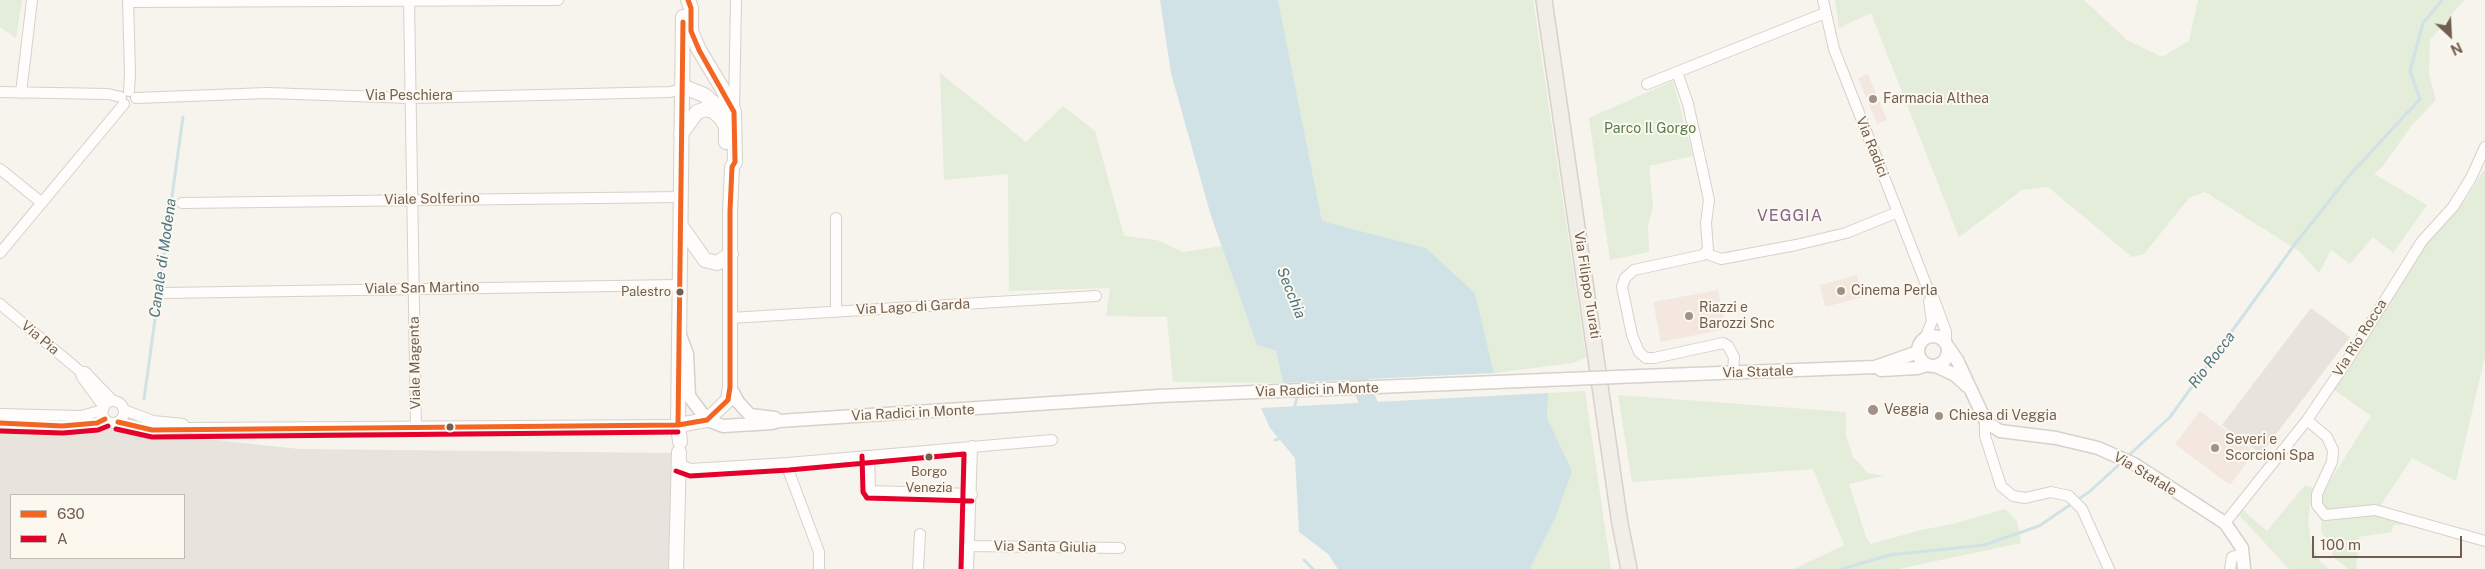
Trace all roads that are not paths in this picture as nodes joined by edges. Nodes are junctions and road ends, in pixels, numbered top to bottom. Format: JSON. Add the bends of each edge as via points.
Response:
{"nodes":[{"id":1,"x":32,"y":0,"type":"edge"},
{"id":2,"x":558,"y":0,"type":"edge"},
{"id":3,"x":688,"y":0,"type":"edge"},
{"id":4,"x":736,"y":0,"type":"edge"},
{"id":5,"x":1544,"y":0,"type":"edge"},
{"id":6,"x":1822,"y":0,"type":"edge"},
{"id":7,"x":128,"y":1,"type":"edge"},
{"id":8,"x":409,"y":1,"type":"edge"},
{"id":9,"x":1824,"y":13,"type":"junction"},
{"id":10,"x":1677,"y":72,"type":"junction"},
{"id":11,"x":1647,"y":84,"type":"dead end"},
{"id":12,"x":682,"y":89,"type":"junction"},
{"id":13,"x":0,"y":92,"type":"edge"},
{"id":14,"x":21,"y":92,"type":"junction"},
{"id":15,"x":127,"y":98,"type":"junction"},
{"id":16,"x":411,"y":98,"type":"junction"},
{"id":17,"x":734,"y":112,"type":"junction"},
{"id":18,"x":681,"y":134,"type":"junction"},
{"id":19,"x":2485,"y":147,"type":"edge"},
{"id":20,"x":732,"y":167,"type":"junction"},
{"id":21,"x":0,"y":169,"type":"edge"},
{"id":22,"x":682,"y":197,"type":"junction"},
{"id":23,"x":411,"y":199,"type":"junction"},
{"id":24,"x":42,"y":203,"type":"junction"},
{"id":25,"x":182,"y":204,"type":"dead end"},
{"id":26,"x":730,"y":211,"type":"junction"},
{"id":27,"x":1898,"y":212,"type":"junction"},
{"id":28,"x":836,"y":218,"type":"dead end"},
{"id":29,"x":681,"y":226,"type":"junction"},
{"id":30,"x":0,"y":253,"type":"edge"},
{"id":31,"x":1705,"y":253,"type":"junction"},
{"id":32,"x":730,"y":254,"type":"junction"},
{"id":33,"x":679,"y":285,"type":"junction"},
{"id":34,"x":413,"y":288,"type":"junction"},
{"id":35,"x":1929,"y":292,"type":"junction"},
{"id":36,"x":164,"y":293,"type":"dead end"},
{"id":37,"x":1096,"y":296,"type":"dead end"},
{"id":38,"x":0,"y":304,"type":"edge"},
{"id":39,"x":836,"y":312,"type":"junction"},
{"id":40,"x":730,"y":318,"type":"junction"},
{"id":41,"x":679,"y":332,"type":"junction"},
{"id":42,"x":1925,"y":339,"type":"junction"},
{"id":43,"x":1947,"y":345,"type":"junction"},
{"id":44,"x":1918,"y":352,"type":"junction"},
{"id":45,"x":1932,"y":366,"type":"junction"},
{"id":46,"x":1875,"y":367,"type":"junction"},
{"id":47,"x":1733,"y":373,"type":"junction"},
{"id":48,"x":1641,"y":376,"type":"joint"},
{"id":49,"x":730,"y":387,"type":"junction"},
{"id":50,"x":1972,"y":390,"type":"junction"},
{"id":51,"x":106,"y":409,"type":"junction"},
{"id":52,"x":124,"y":410,"type":"junction"},
{"id":53,"x":0,"y":414,"type":"edge"},
{"id":54,"x":707,"y":420,"type":"junction"},
{"id":55,"x":779,"y":420,"type":"junction"},
{"id":56,"x":1985,"y":420,"type":"junction"},
{"id":57,"x":2307,"y":420,"type":"junction"},
{"id":58,"x":118,"y":422,"type":"junction"},
{"id":59,"x":0,"y":423,"type":"edge"},
{"id":60,"x":678,"y":425,"type":"junction"},
{"id":61,"x":416,"y":427,"type":"junction"},
{"id":62,"x":186,"y":428,"type":"junction"},
{"id":63,"x":1052,"y":440,"type":"dead end"},
{"id":64,"x":972,"y":446,"type":"junction"},
{"id":65,"x":679,"y":453,"type":"junction"},
{"id":66,"x":869,"y":456,"type":"junction"},
{"id":67,"x":788,"y":463,"type":"junction"},
{"id":68,"x":972,"y":494,"type":"junction"},
{"id":69,"x":2225,"y":523,"type":"junction"},
{"id":70,"x":920,"y":534,"type":"dead end"},
{"id":71,"x":2485,"y":540,"type":"edge"},
{"id":72,"x":970,"y":546,"type":"junction"},
{"id":73,"x":1120,"y":548,"type":"dead end"},
{"id":74,"x":2244,"y":554,"type":"junction"},
{"id":75,"x":676,"y":569,"type":"edge"},
{"id":76,"x":819,"y":569,"type":"edge"},
{"id":77,"x":918,"y":569,"type":"edge"},
{"id":78,"x":968,"y":569,"type":"edge"},
{"id":79,"x":1629,"y":569,"type":"edge"},
{"id":80,"x":2109,"y":569,"type":"edge"},
{"id":81,"x":2230,"y":569,"type":"edge"},
{"id":82,"x":2244,"y":569,"type":"edge"}],
"edges":[{"from":1,"to":14,"type":"street"},
{"from":2,"to":8,"type":"street"},
{"from":3,"to":12,"type":"main road","via":[[683,9]]},
{"from":3,"to":17,"type":"main road","via":[[691,31],[698,50]]},
{"from":4,"to":17,"type":"street"},
{"from":5,"to":79,"type":"main road","name":"Via Filippo Turati"},
{"from":6,"to":9,"type":"street","name":"Via Radici"},
{"from":7,"to":8,"type":"street"},
{"from":7,"to":15,"type":"street","via":[[130,74]]},
{"from":8,"to":16,"type":"street","name":"Viale Magenta"},
{"from":9,"to":10,"type":"street"},
{"from":9,"to":27,"type":"street","name":"Via Radici","via":[[1851,95]]},
{"from":10,"to":11,"type":"street"},
{"from":10,"to":31,"type":"street","via":[[1688,104],[1709,200],[1706,223],[1709,243]]},
{"from":12,"to":16,"type":"street","name":"Via Peschiera","via":[[670,92]]},
{"from":12,"to":18,"type":"main road"},
{"from":12,"to":20,"type":"main road","via":[[704,95],[726,112],[730,125]]},
{"from":13,"to":14,"type":"street","name":"Via Peschiera"},
{"from":14,"to":15,"type":"street","name":"Via Peschiera","via":[[108,94]]},
{"from":15,"to":16,"type":"street","name":"Via Peschiera","via":[[267,93]]},
{"from":15,"to":24,"type":"street"},
{"from":16,"to":23,"type":"street","name":"Viale Magenta"},
{"from":17,"to":20,"type":"main road","via":[[735,162]]},
{"from":18,"to":22,"type":"main road"},
{"from":18,"to":26,"type":"main road","via":[[697,112],[713,111],[722,119],[726,128],[726,202]]},
{"from":19,"to":57,"type":"street","name":"Via Rio Rocca","via":[[2453,207],[2422,241]]},
{"from":20,"to":26,"type":"main road"},
{"from":21,"to":24,"type":"street"},
{"from":22,"to":23,"type":"street","name":"Viale Solferino"},
{"from":22,"to":29,"type":"main road"},
{"from":23,"to":25,"type":"street","name":"Viale Solferino"},
{"from":23,"to":34,"type":"street","name":"Viale Magenta"},
{"from":24,"to":30,"type":"street"},
{"from":26,"to":32,"type":"main road"},
{"from":27,"to":31,"type":"street","via":[[1846,233],[1744,255],[1721,259]]},
{"from":27,"to":35,"type":"street","name":"Via Radici"},
{"from":28,"to":39,"type":"street"},
{"from":29,"to":32,"type":"main road","via":[[706,260],[717,263]]},
{"from":29,"to":33,"type":"main road"},
{"from":31,"to":47,"type":"street","via":[[1634,270],[1625,278],[1622,287],[1632,335],[1639,352],[1646,358],[1723,344],[1728,346],[1734,357]]},
{"from":32,"to":40,"type":"main road"},
{"from":33,"to":34,"type":"street","name":"Viale San Martino"},
{"from":33,"to":41,"type":"main road"},
{"from":34,"to":36,"type":"street","name":"Viale San Martino"},
{"from":34,"to":61,"type":"street","name":"Viale Magenta"},
{"from":35,"to":42,"type":"street","via":[[1932,322]]},
{"from":35,"to":43,"type":"street","via":[[1946,332]]},
{"from":37,"to":39,"type":"street","name":"Via Lago di Garda"},
{"from":38,"to":51,"type":"street","name":"Via Pia","via":[[81,372]]},
{"from":39,"to":40,"type":"street","name":"Via Lago di Garda"},
{"from":40,"to":49,"type":"main road"},
{"from":41,"to":54,"type":"street","via":[[687,354],[689,396]]},
{"from":41,"to":60,"type":"main road"},
{"from":42,"to":43,"type":"street","via":[[1934,336]]},
{"from":42,"to":44,"type":"street"},
{"from":43,"to":45,"type":"street","via":[[1947,357]]},
{"from":43,"to":50,"type":"street"},
{"from":44,"to":45,"type":"street","via":[[1921,360]]},
{"from":44,"to":46,"type":"street","name":"Via Statale"},
{"from":45,"to":46,"type":"street","name":"Via Statale","via":[[1880,370]]},
{"from":45,"to":50,"type":"street","via":[[1955,374]]},
{"from":46,"to":47,"type":"street","name":"Via Statale"},
{"from":47,"to":48,"type":"street","name":"Via Statale"},
{"from":48,"to":55,"type":"street","name":"Via Radici in Monte","bridge":true,"via":[[1159,396]]},
{"from":49,"to":54,"type":"main road","via":[[728,400]]},
{"from":49,"to":55,"type":"street","via":[[750,415]]},
{"from":50,"to":56,"type":"street"},
{"from":51,"to":52,"type":"street","name":"Via Radici in Monte","via":[[120,404]]},
{"from":51,"to":53,"type":"street","name":"Via Radici in Monte","via":[[81,416]]},
{"from":51,"to":58,"type":"street","name":"Via Radici in Monte","via":[[110,423]]},
{"from":51,"to":59,"type":"street","name":"Via Radici in Monte","via":[[97,423],[62,426]]},
{"from":52,"to":58,"type":"street"},
{"from":52,"to":62,"type":"street","name":"Via Radici in Monte","via":[[153,421],[183,424]]},
{"from":54,"to":55,"type":"street","name":"Via Radici in Monte","via":[[723,426]]},
{"from":54,"to":60,"type":"main road","name":"Via Radici in Monte"},
{"from":56,"to":69,"type":"street","name":"Via Statale","via":[[2000,431],[2056,438],[2117,455]]},
{"from":56,"to":80,"type":"street","via":[[1985,436],[2001,486],[2013,496],[2025,498],[2051,492],[2069,496],[2082,508]]},
{"from":57,"to":69,"type":"street","name":"Via Rio Rocca"},
{"from":57,"to":71,"type":"street","via":[[2327,437],[2333,450],[2332,462],[2317,494],[2317,505],[2325,515],[2375,510]]},
{"from":58,"to":62,"type":"street","name":"Via Radici in Monte","via":[[152,430]]},
{"from":60,"to":61,"type":"street","name":"Via Radici in Monte"},
{"from":60,"to":65,"type":"main road"},
{"from":61,"to":62,"type":"street","name":"Via Radici in Monte"},
{"from":63,"to":64,"type":"street"},
{"from":64,"to":66,"type":"street"},
{"from":64,"to":68,"type":"street"},
{"from":65,"to":67,"type":"street","via":[[784,458]]},
{"from":65,"to":75,"type":"main road"},
{"from":66,"to":67,"type":"street"},
{"from":66,"to":68,"type":"street","via":[[870,491]]},
{"from":67,"to":76,"type":"street","via":[[788,472],[819,552]]},
{"from":68,"to":72,"type":"street"},
{"from":69,"to":74,"type":"street","name":"Via Statale","via":[[2240,542]]},
{"from":70,"to":77,"type":"street"},
{"from":72,"to":73,"type":"street","name":"Via Santa Giulia"},
{"from":72,"to":78,"type":"street"},
{"from":74,"to":81,"type":"street","via":[[2232,557]]},
{"from":74,"to":82,"type":"street","name":"Via Statale"}]}
